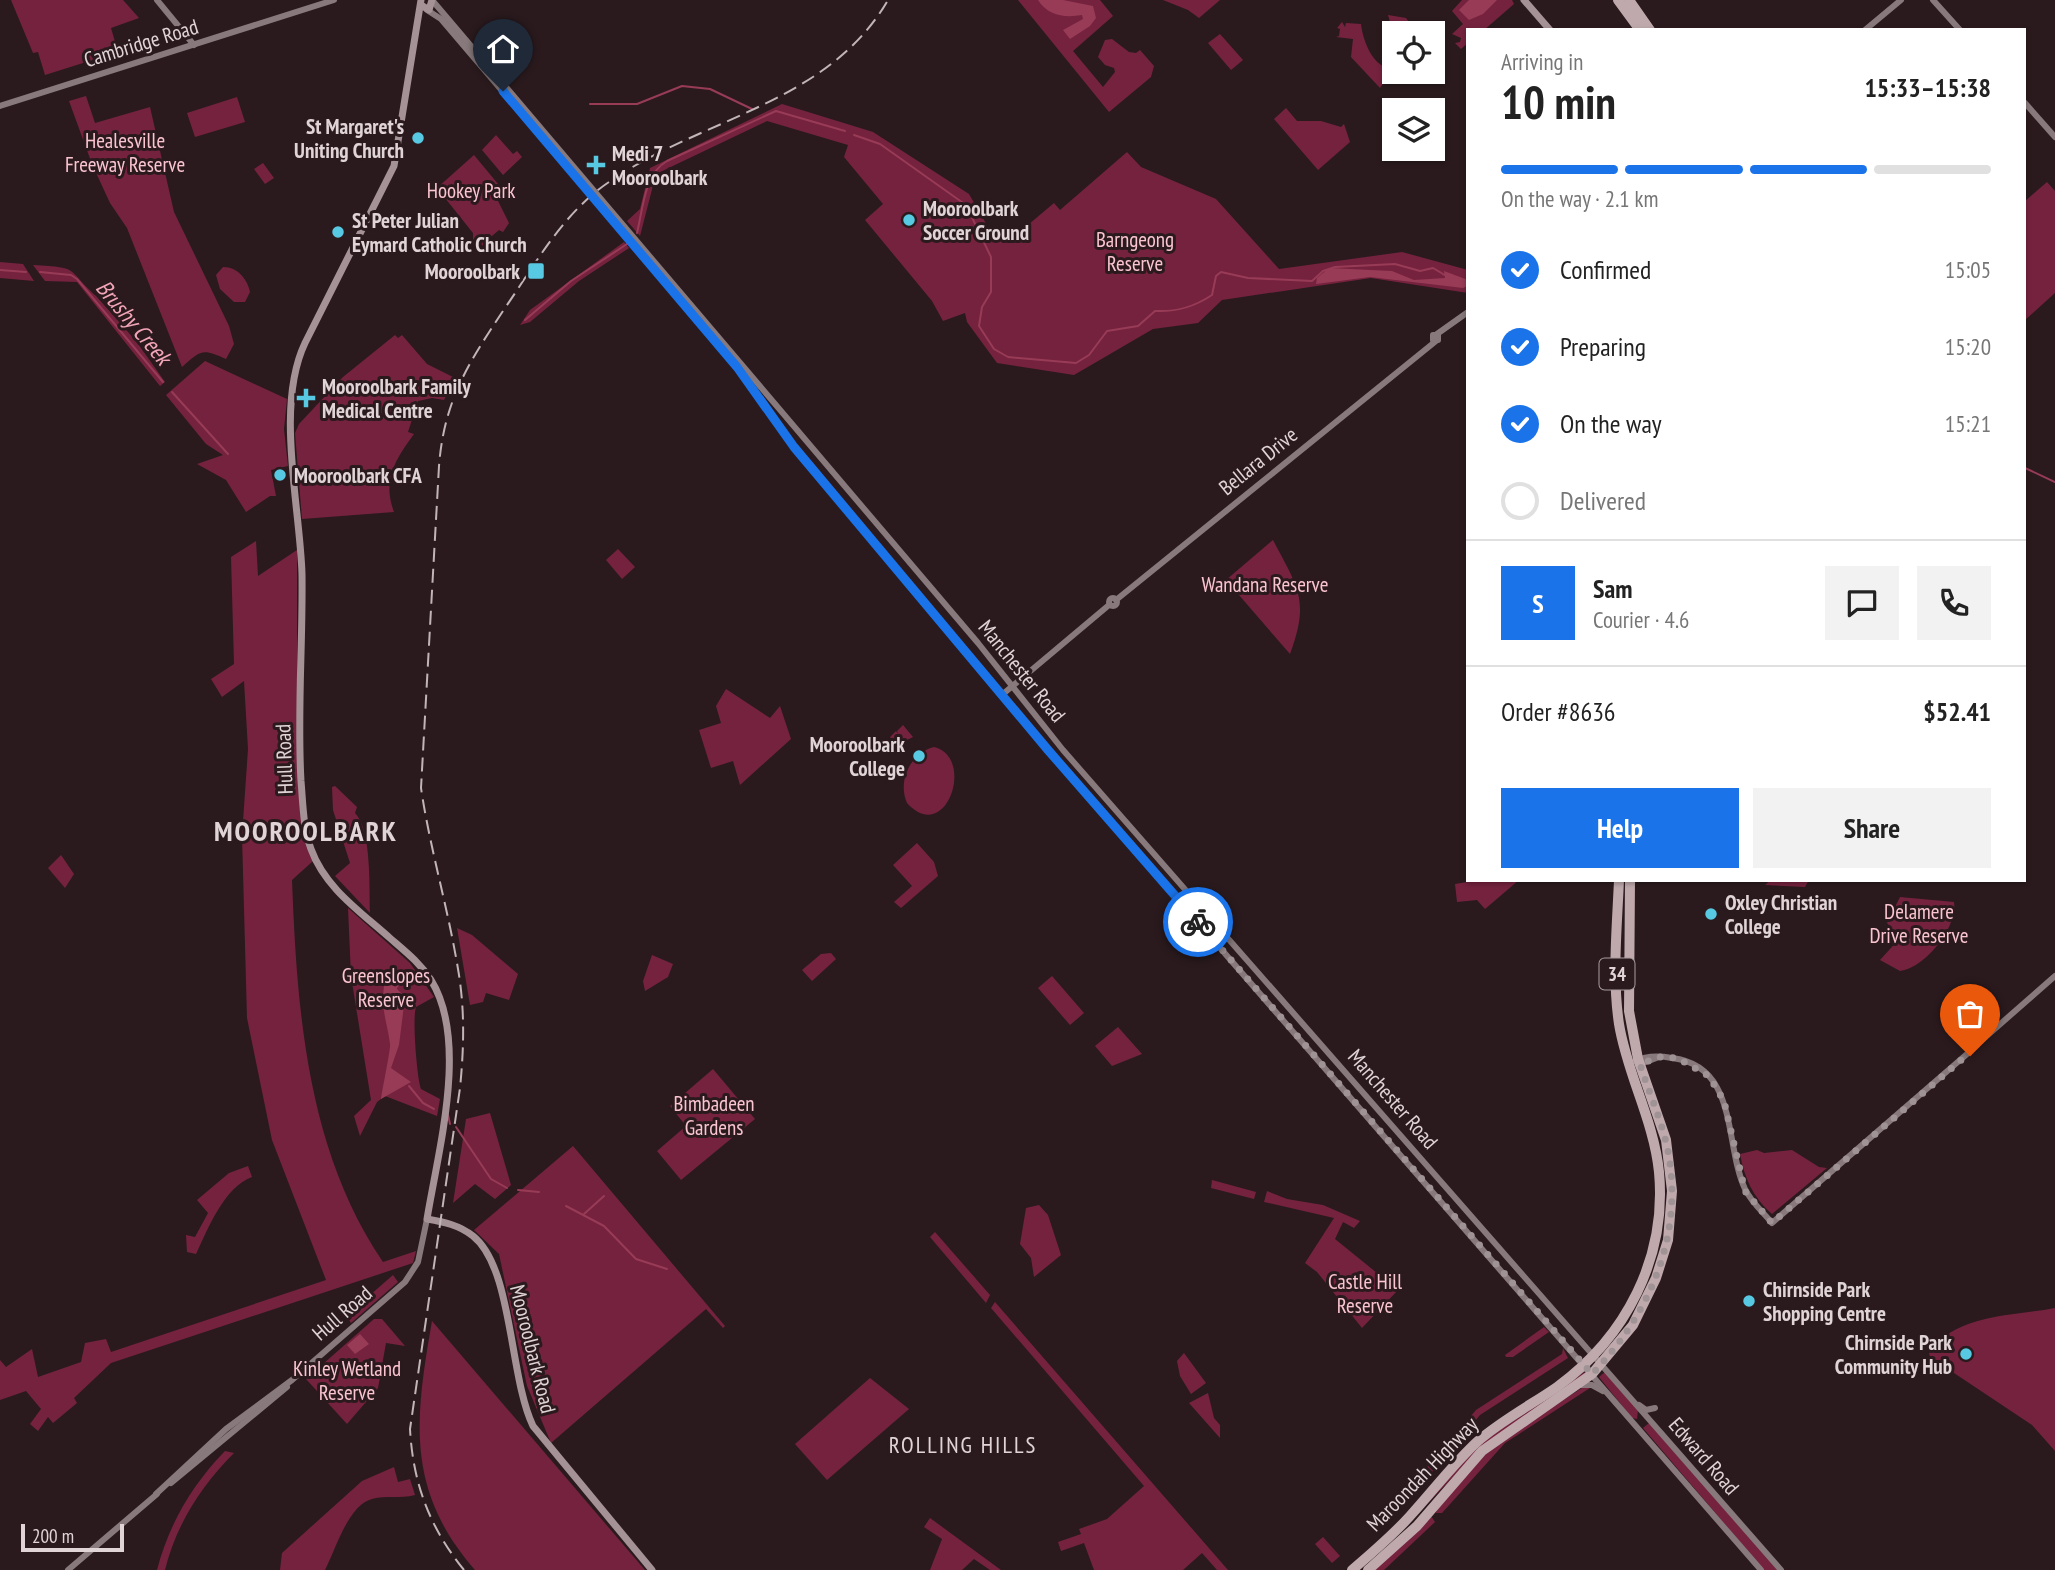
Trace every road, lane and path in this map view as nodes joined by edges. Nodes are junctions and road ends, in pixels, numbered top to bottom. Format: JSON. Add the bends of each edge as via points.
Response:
{"nodes":[{"id":1,"x":157,"y":0,"type":"edge"},
{"id":2,"x":333,"y":0,"type":"edge"},
{"id":3,"x":432,"y":0,"type":"edge"},
{"id":4,"x":1524,"y":0,"type":"edge"},
{"id":5,"x":1618,"y":0,"type":"edge"},
{"id":6,"x":1629,"y":0,"type":"edge"},
{"id":7,"x":1901,"y":0,"type":"edge"},
{"id":8,"x":1933,"y":0,"type":"edge"},
{"id":9,"x":423,"y":5,"type":"edge"},
{"id":10,"x":1548,"y":28,"type":"edge"},
{"id":11,"x":1639,"y":28,"type":"edge"},
{"id":12,"x":1649,"y":28,"type":"edge"},
{"id":13,"x":1867,"y":28,"type":"edge"},
{"id":14,"x":1958,"y":28,"type":"edge"},
{"id":15,"x":194,"y":45,"type":"junction"},
{"id":16,"x":2026,"y":104,"type":"edge"},
{"id":17,"x":0,"y":106,"type":"edge"},
{"id":18,"x":522,"y":109,"type":"junction"},
{"id":19,"x":2055,"y":137,"type":"edge"},
{"id":20,"x":648,"y":257,"type":"junction"},
{"id":21,"x":1466,"y":314,"type":"edge"},
{"id":22,"x":1013,"y":686,"type":"junction"},
{"id":23,"x":1003,"y":694,"type":"junction"},
{"id":24,"x":1141,"y":839,"type":"junction"},
{"id":25,"x":1132,"y":847,"type":"junction"},
{"id":26,"x":1619,"y":882,"type":"edge"},
{"id":27,"x":1630,"y":882,"type":"edge"},
{"id":28,"x":2055,"y":976,"type":"edge"},
{"id":29,"x":1292,"y":1010,"type":"junction"},
{"id":30,"x":1284,"y":1020,"type":"junction"},
{"id":31,"x":1659,"y":1057,"type":"junction"},
{"id":32,"x":1636,"y":1060,"type":"junction"},
{"id":33,"x":1358,"y":1086,"type":"junction"},
{"id":34,"x":1349,"y":1094,"type":"junction"},
{"id":35,"x":427,"y":1219,"type":"junction"},
{"id":36,"x":1535,"y":1289,"type":"junction"},
{"id":37,"x":1526,"y":1297,"type":"junction"},
{"id":38,"x":1576,"y":1354,"type":"junction"},
{"id":39,"x":1594,"y":1356,"type":"junction"},
{"id":40,"x":1602,"y":1364,"type":"junction"},
{"id":41,"x":1584,"y":1365,"type":"junction"},
{"id":42,"x":1592,"y":1374,"type":"junction"},
{"id":43,"x":1579,"y":1386,"type":"junction"},
{"id":44,"x":1556,"y":1387,"type":"junction"},
{"id":45,"x":1620,"y":1387,"type":"junction"},
{"id":46,"x":1613,"y":1398,"type":"junction"},
{"id":47,"x":1655,"y":1408,"type":"dead end"},
{"id":48,"x":1646,"y":1416,"type":"junction"},
{"id":49,"x":1636,"y":1424,"type":"junction"},
{"id":50,"x":68,"y":1570,"type":"edge"},
{"id":51,"x":652,"y":1570,"type":"edge"},
{"id":52,"x":1352,"y":1570,"type":"edge"},
{"id":53,"x":1368,"y":1570,"type":"edge"},
{"id":54,"x":1761,"y":1570,"type":"edge"},
{"id":55,"x":1781,"y":1570,"type":"edge"}],
"edges":[{"from":1,"to":15,"type":"main road"},
{"from":2,"to":15,"type":"main road","name":"Cambridge Road"},
{"from":3,"to":9,"type":"main road","name":"Hull Road","via":[[433,6]]},
{"from":3,"to":18,"type":"main road","name":"Manchester Road"},
{"from":4,"to":10,"type":"main road"},
{"from":5,"to":11,"type":"highway"},
{"from":6,"to":12,"type":"highway"},
{"from":7,"to":13,"type":"main road"},
{"from":8,"to":14,"type":"main road"},
{"from":9,"to":18,"type":"main road","name":"Manchester Road","via":[[442,19]]},
{"from":9,"to":35,"type":"main road","name":"Hull Road","via":[[394,166],[301,351],[290,431],[302,573],[299,747],[308,839],[334,887],[423,969],[449,1030],[447,1087]]},
{"from":15,"to":17,"type":"main road","name":"Cambridge Road"},
{"from":16,"to":19,"type":"main road"},
{"from":18,"to":20,"type":"main road","name":"Manchester Road"},
{"from":20,"to":22,"type":"main road","name":"Manchester Road"},
{"from":20,"to":23,"type":"main road","name":"Manchester Road","via":[[737,367],[794,447]]},
{"from":21,"to":22,"type":"main road","name":"Bellara Drive"},
{"from":22,"to":23,"type":"main road","name":"Bellara Drive"},
{"from":22,"to":24,"type":"main road","name":"Manchester Road"},
{"from":23,"to":25,"type":"main road","name":"Manchester Road"},
{"from":24,"to":25,"type":"main road"},
{"from":24,"to":29,"type":"main road","name":"Manchester Road"},
{"from":25,"to":30,"type":"main road","name":"Manchester Road"},
{"from":26,"to":32,"type":"highway","name":"Maroondah Highway","number":"34","via":[[1617,998]]},
{"from":27,"to":32,"type":"highway","name":"Maroondah Highway","number":"34","via":[[1628,987]]},
{"from":28,"to":31,"type":"main road","via":[[1973,1048],[1967,1048],[1967,1055],[1772,1223],[1744,1188],[1724,1101],[1714,1082],[1689,1062]]},
{"from":29,"to":30,"type":"main road"},
{"from":29,"to":33,"type":"main road","name":"Manchester Road"},
{"from":30,"to":34,"type":"main road","name":"Manchester Road"},
{"from":31,"to":32,"type":"main road"},
{"from":31,"to":32,"type":"main road"},
{"from":32,"to":39,"type":"highway","name":"Maroondah Highway","number":"34","via":[[1655,1148],[1658,1221],[1640,1288]]},
{"from":32,"to":40,"type":"highway","name":"Maroondah Highway","number":"34","via":[[1668,1150],[1670,1221],[1664,1256],[1648,1297]]},
{"from":33,"to":34,"type":"main road"},
{"from":33,"to":36,"type":"main road","name":"Manchester Road"},
{"from":34,"to":37,"type":"main road","name":"Manchester Road"},
{"from":35,"to":50,"type":"main road","name":"Hull Road","via":[[418,1262],[405,1282],[292,1380],[220,1434]]},
{"from":35,"to":51,"type":"main road","name":"Mooroolbark Road","via":[[461,1228],[486,1251],[533,1426]]},
{"from":36,"to":37,"type":"main road"},
{"from":36,"to":39,"type":"main road","name":"Manchester Road"},
{"from":37,"to":38,"type":"main road","name":"Manchester Road"},
{"from":38,"to":41,"type":"main road","name":"Manchester Road"},
{"from":38,"to":44,"type":"main road","via":[[1574,1368]]},
{"from":39,"to":40,"type":"main road","name":"Manchester Road"},
{"from":39,"to":41,"type":"highway","name":"Maroondah Highway","number":"34"},
{"from":40,"to":42,"type":"highway","name":"Maroondah Highway","number":"34"},
{"from":40,"to":45,"type":"main road","name":"Edward Road"},
{"from":41,"to":42,"type":"main road","name":"Manchester Road"},
{"from":41,"to":44,"type":"highway","name":"Maroondah Highway","number":"34"},
{"from":42,"to":43,"type":"highway","name":"Maroondah Highway","number":"34"},
{"from":42,"to":46,"type":"main road","name":"Edward Road"},
{"from":43,"to":46,"type":"main road","via":[[1596,1386]]},
{"from":43,"to":53,"type":"highway","name":"Maroondah Highway","number":"34","via":[[1482,1451],[1417,1525]]},
{"from":44,"to":52,"type":"highway","name":"Maroondah Highway","number":"34","via":[[1475,1445]]},
{"from":45,"to":47,"type":"main road","via":[[1643,1408]]},
{"from":45,"to":48,"type":"main road","name":"Edward Road"},
{"from":46,"to":49,"type":"main road","name":"Edward Road"},
{"from":48,"to":49,"type":"main road"},
{"from":48,"to":55,"type":"main road","name":"Edward Road"},
{"from":49,"to":54,"type":"main road","name":"Edward Road"}]}
